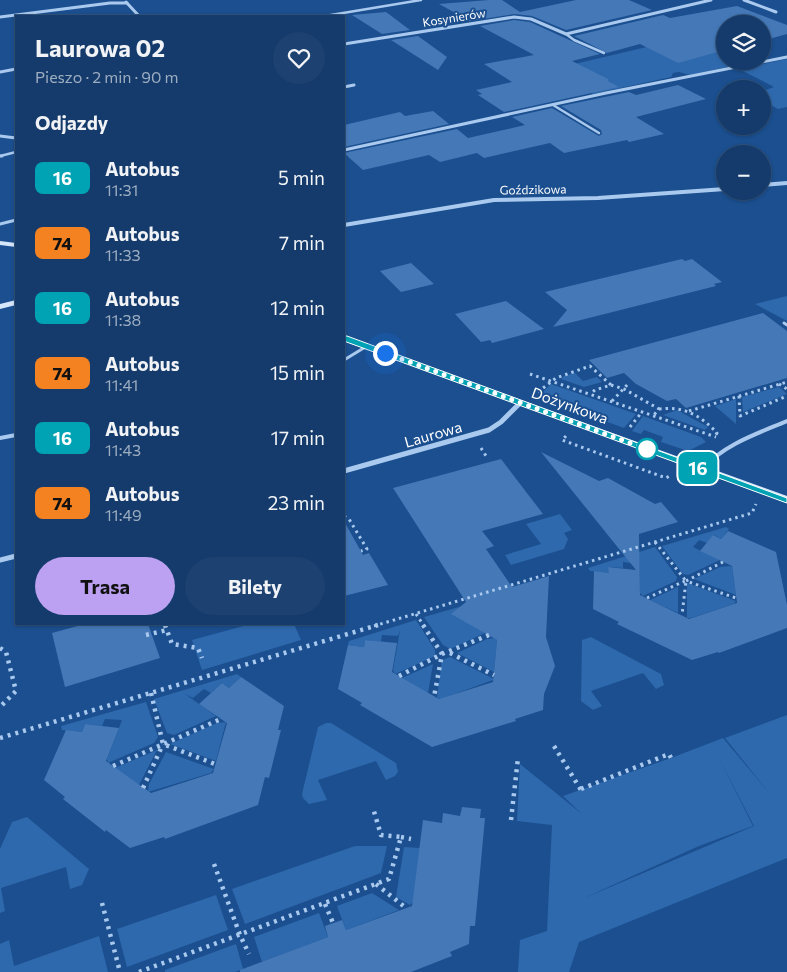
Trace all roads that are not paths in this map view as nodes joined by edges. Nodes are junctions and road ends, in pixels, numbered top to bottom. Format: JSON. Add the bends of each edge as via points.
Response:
{"nodes":[{"id":1,"x":124,"y":0,"type":"edge"},
{"id":2,"x":421,"y":0,"type":"edge"},
{"id":3,"x":711,"y":0,"type":"edge"},
{"id":4,"x":744,"y":0,"type":"edge"},
{"id":5,"x":127,"y":3,"type":"junction"},
{"id":6,"x":776,"y":12,"type":"dead end"},
{"id":7,"x":15,"y":15,"type":"edge"},
{"id":8,"x":16,"y":15,"type":"edge"},
{"id":9,"x":138,"y":15,"type":"edge"},
{"id":10,"x":331,"y":15,"type":"edge"},
{"id":11,"x":0,"y":17,"type":"edge"},
{"id":12,"x":566,"y":34,"type":"junction"},
{"id":13,"x":345,"y":44,"type":"edge"},
{"id":14,"x":604,"y":54,"type":"dead end"},
{"id":15,"x":787,"y":57,"type":"edge"},
{"id":16,"x":15,"y":69,"type":"edge"},
{"id":17,"x":0,"y":72,"type":"edge"},
{"id":18,"x":354,"y":85,"type":"dead end"},
{"id":19,"x":345,"y":87,"type":"edge"},
{"id":20,"x":553,"y":105,"type":"junction"},
{"id":21,"x":599,"y":133,"type":"dead end"},
{"id":22,"x":0,"y":136,"type":"edge"},
{"id":23,"x":15,"y":138,"type":"edge"},
{"id":24,"x":345,"y":150,"type":"edge"},
{"id":25,"x":15,"y":152,"type":"edge"},
{"id":26,"x":0,"y":156,"type":"edge"},
{"id":27,"x":787,"y":183,"type":"edge"},
{"id":28,"x":771,"y":184,"type":"edge"},
{"id":29,"x":716,"y":190,"type":"edge"},
{"id":30,"x":15,"y":220,"type":"edge"},
{"id":31,"x":0,"y":224,"type":"edge"},
{"id":32,"x":345,"y":225,"type":"edge"},
{"id":33,"x":0,"y":243,"type":"edge"},
{"id":34,"x":15,"y":245,"type":"edge"},
{"id":35,"x":15,"y":302,"type":"edge"},
{"id":36,"x":0,"y":308,"type":"edge"},
{"id":37,"x":15,"y":310,"type":"edge"},
{"id":38,"x":0,"y":312,"type":"edge"},
{"id":39,"x":345,"y":338,"type":"edge"},
{"id":40,"x":367,"y":346,"type":"junction"},
{"id":41,"x":345,"y":359,"type":"edge"},
{"id":42,"x":520,"y":403,"type":"junction"},
{"id":43,"x":787,"y":421,"type":"edge"},
{"id":44,"x":15,"y":435,"type":"edge"},
{"id":45,"x":0,"y":438,"type":"edge"},
{"id":46,"x":702,"y":469,"type":"junction"},
{"id":47,"x":345,"y":471,"type":"edge"},
{"id":48,"x":787,"y":500,"type":"edge"},
{"id":49,"x":15,"y":556,"type":"edge"},
{"id":50,"x":0,"y":560,"type":"edge"}],
"edges":[{"from":1,"to":5,"type":"street"},
{"from":2,"to":10,"type":"lane"},
{"from":3,"to":12,"type":"street"},
{"from":4,"to":6,"type":"street"},
{"from":5,"to":8,"type":"street"},
{"from":5,"to":9,"type":"street"},
{"from":7,"to":11,"type":"street"},
{"from":12,"to":13,"type":"street","name":"Kosynierów","via":[[531,19],[514,17]]},
{"from":12,"to":14,"type":"lane"},
{"from":15,"to":20,"type":"street"},
{"from":16,"to":17,"type":"street"},
{"from":18,"to":19,"type":"street"},
{"from":20,"to":21,"type":"lane"},
{"from":20,"to":24,"type":"street"},
{"from":22,"to":23,"type":"street"},
{"from":25,"to":26,"type":"lane"},
{"from":27,"to":28,"type":"street"},
{"from":29,"to":32,"type":"street","name":"Goździkowa","via":[[598,198],[494,200]]},
{"from":30,"to":31,"type":"lane"},
{"from":33,"to":34,"type":"street"},
{"from":35,"to":36,"type":"street"},
{"from":37,"to":38,"type":"street"},
{"from":39,"to":40,"type":"street","name":"Dożynkowa"},
{"from":40,"to":41,"type":"lane"},
{"from":40,"to":42,"type":"street","name":"Dożynkowa"},
{"from":42,"to":46,"type":"street","name":"Dożynkowa"},
{"from":42,"to":47,"type":"street","name":"Laurowa","via":[[488,430]]},
{"from":43,"to":46,"type":"lane","via":[[734,444],[708,460]]},
{"from":44,"to":45,"type":"lane"},
{"from":46,"to":48,"type":"street","name":"Dożynkowa"},
{"from":49,"to":50,"type":"street"}]}
